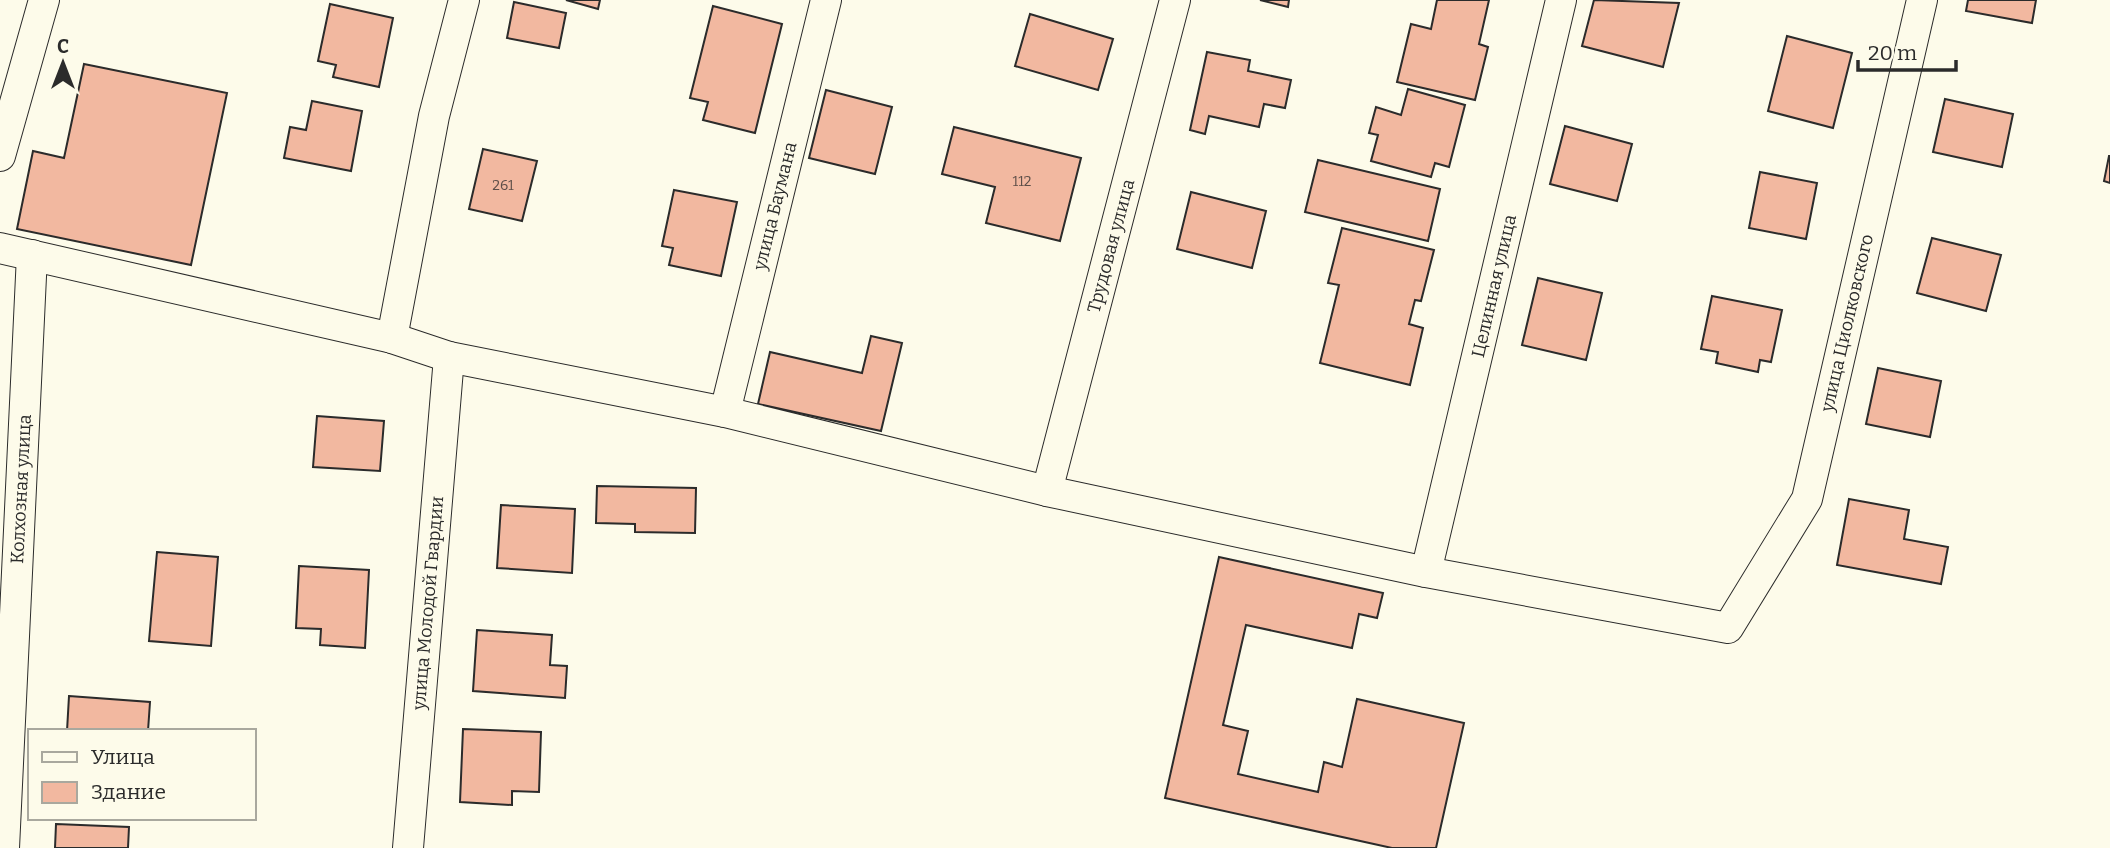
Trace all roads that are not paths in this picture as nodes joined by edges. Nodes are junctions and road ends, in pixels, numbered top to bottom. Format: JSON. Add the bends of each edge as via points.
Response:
{"nodes":[{"id":1,"x":44,"y":0,"type":"edge"},
{"id":2,"x":464,"y":0,"type":"edge"},
{"id":3,"x":826,"y":0,"type":"edge"},
{"id":4,"x":1175,"y":0,"type":"edge"},
{"id":5,"x":1561,"y":0,"type":"edge"},
{"id":6,"x":1922,"y":0,"type":"edge"},
{"id":7,"x":0,"y":156,"type":"edge"},
{"id":8,"x":0,"y":248,"type":"edge"},
{"id":9,"x":32,"y":256,"type":"junction"},
{"id":10,"x":392,"y":338,"type":"junction"},
{"id":11,"x":449,"y":357,"type":"junction"},
{"id":12,"x":725,"y":412,"type":"junction"},
{"id":13,"x":1047,"y":491,"type":"junction"},
{"id":14,"x":1426,"y":572,"type":"junction"},
{"id":15,"x":4,"y":848,"type":"edge"},
{"id":16,"x":408,"y":848,"type":"edge"}],
"edges":[{"from":1,"to":7,"type":"street"},
{"from":2,"to":10,"type":"street","via":[[434,116]]},
{"from":3,"to":12,"type":"street","name":"улица Баумана"},
{"from":4,"to":13,"type":"street","name":"Трудовая улица"},
{"from":5,"to":14,"type":"street","name":"Целинная улица"},
{"from":6,"to":14,"type":"street","name":"улица Циолковского","via":[[1807,499],[1728,628]]},
{"from":8,"to":9,"type":"street"},
{"from":9,"to":10,"type":"street"},
{"from":9,"to":15,"type":"street","name":"Колхозная улица"},
{"from":10,"to":11,"type":"street"},
{"from":11,"to":12,"type":"street"},
{"from":11,"to":16,"type":"street","name":"улица Молодой Гвардии"},
{"from":12,"to":13,"type":"street"},
{"from":13,"to":14,"type":"street"}]}
